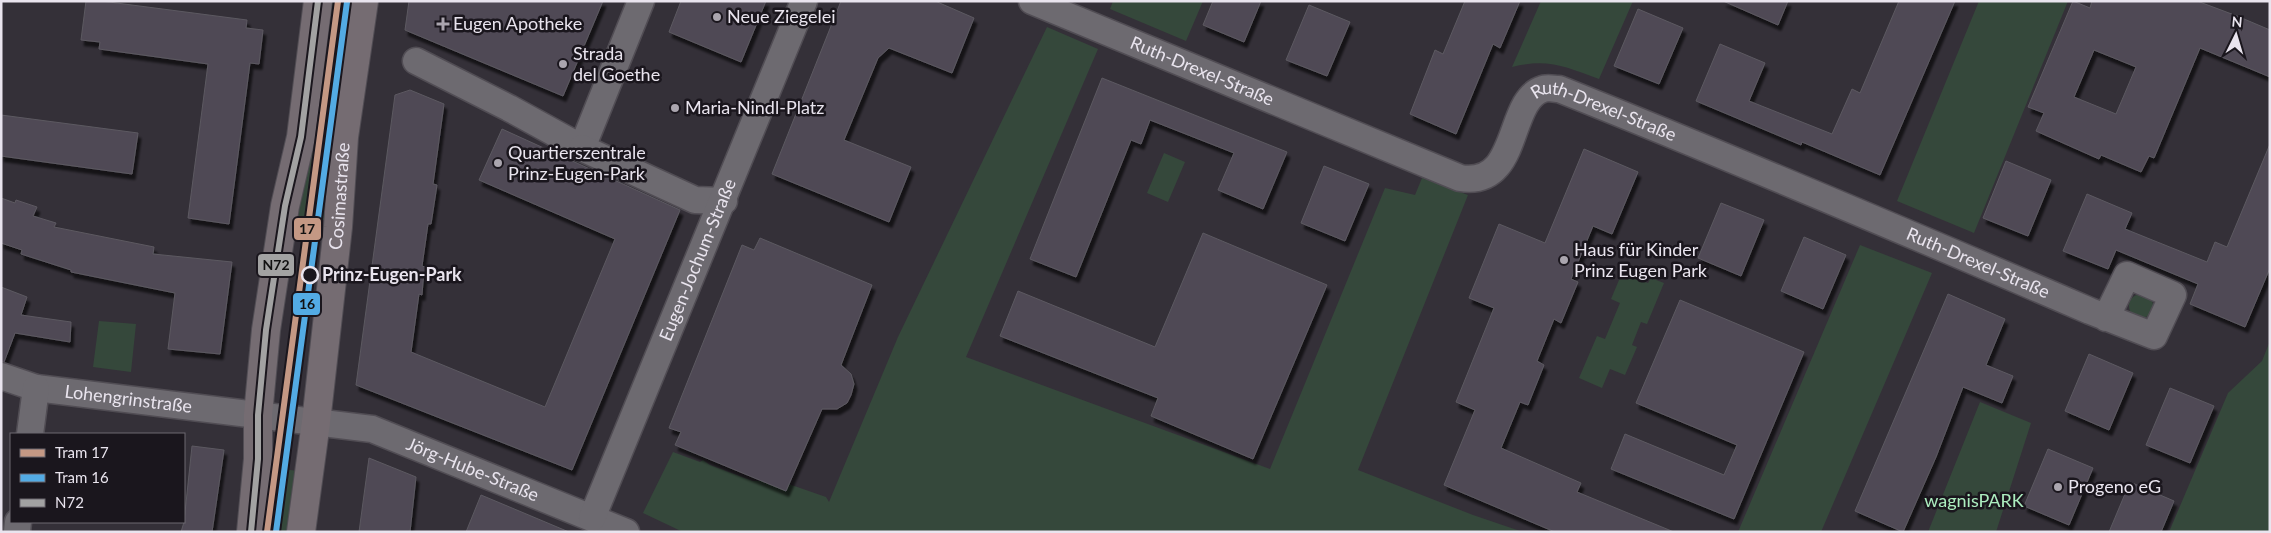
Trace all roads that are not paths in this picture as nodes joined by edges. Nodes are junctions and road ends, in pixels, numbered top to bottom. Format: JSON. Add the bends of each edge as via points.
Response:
{"nodes":[{"id":1,"x":318,"y":1,"type":"edge"},
{"id":2,"x":364,"y":1,"type":"edge"},
{"id":3,"x":641,"y":1,"type":"edge"},
{"id":4,"x":804,"y":1,"type":"edge"},
{"id":5,"x":1032,"y":1,"type":"edge"},
{"id":6,"x":416,"y":61,"type":"dead end"},
{"id":7,"x":582,"y":148,"type":"junction"},
{"id":8,"x":724,"y":201,"type":"junction"},
{"id":9,"x":2106,"y":318,"type":"dead end"},
{"id":10,"x":1,"y":376,"type":"edge"},
{"id":11,"x":36,"y":388,"type":"junction"},
{"id":12,"x":258,"y":415,"type":"junction"},
{"id":13,"x":316,"y":422,"type":"junction"},
{"id":14,"x":30,"y":433,"type":"edge"},
{"id":15,"x":592,"y":518,"type":"junction"},
{"id":16,"x":251,"y":532,"type":"edge"},
{"id":17,"x":301,"y":532,"type":"edge"},
{"id":18,"x":626,"y":532,"type":"edge"}],
"edges":[{"from":1,"to":12,"type":"main road","via":[[301,137],[282,224],[266,330]]},
{"from":2,"to":13,"type":"main road","name":"Cosimastraße","via":[[344,138],[338,227]]},
{"from":3,"to":7,"type":"street"},
{"from":4,"to":8,"type":"street","name":"Eugen-Jochum-Straße"},
{"from":5,"to":9,"type":"street","name":"Ruth-Drexel-Straße","via":[[1460,178],[1474,180],[1488,175],[1499,164],[1529,98],[1543,89],[1559,88],[1725,155]]},
{"from":6,"to":7,"type":"street"},
{"from":7,"to":8,"type":"street","via":[[696,200]]},
{"from":8,"to":15,"type":"street","name":"Eugen-Jochum-Straße"},
{"from":10,"to":11,"type":"street","name":"Lohengrinstraße"},
{"from":11,"to":12,"type":"street","name":"Lohengrinstraße"},
{"from":11,"to":14,"type":"street"},
{"from":12,"to":13,"type":"street"},
{"from":12,"to":16,"type":"main road","via":[[258,459]]},
{"from":13,"to":15,"type":"street","name":"Jörg-Hube-Straße","via":[[372,429]]},
{"from":13,"to":17,"type":"main road","name":"Cosimastraße"},
{"from":15,"to":18,"type":"street","name":"Jörg-Hube-Straße"}]}
